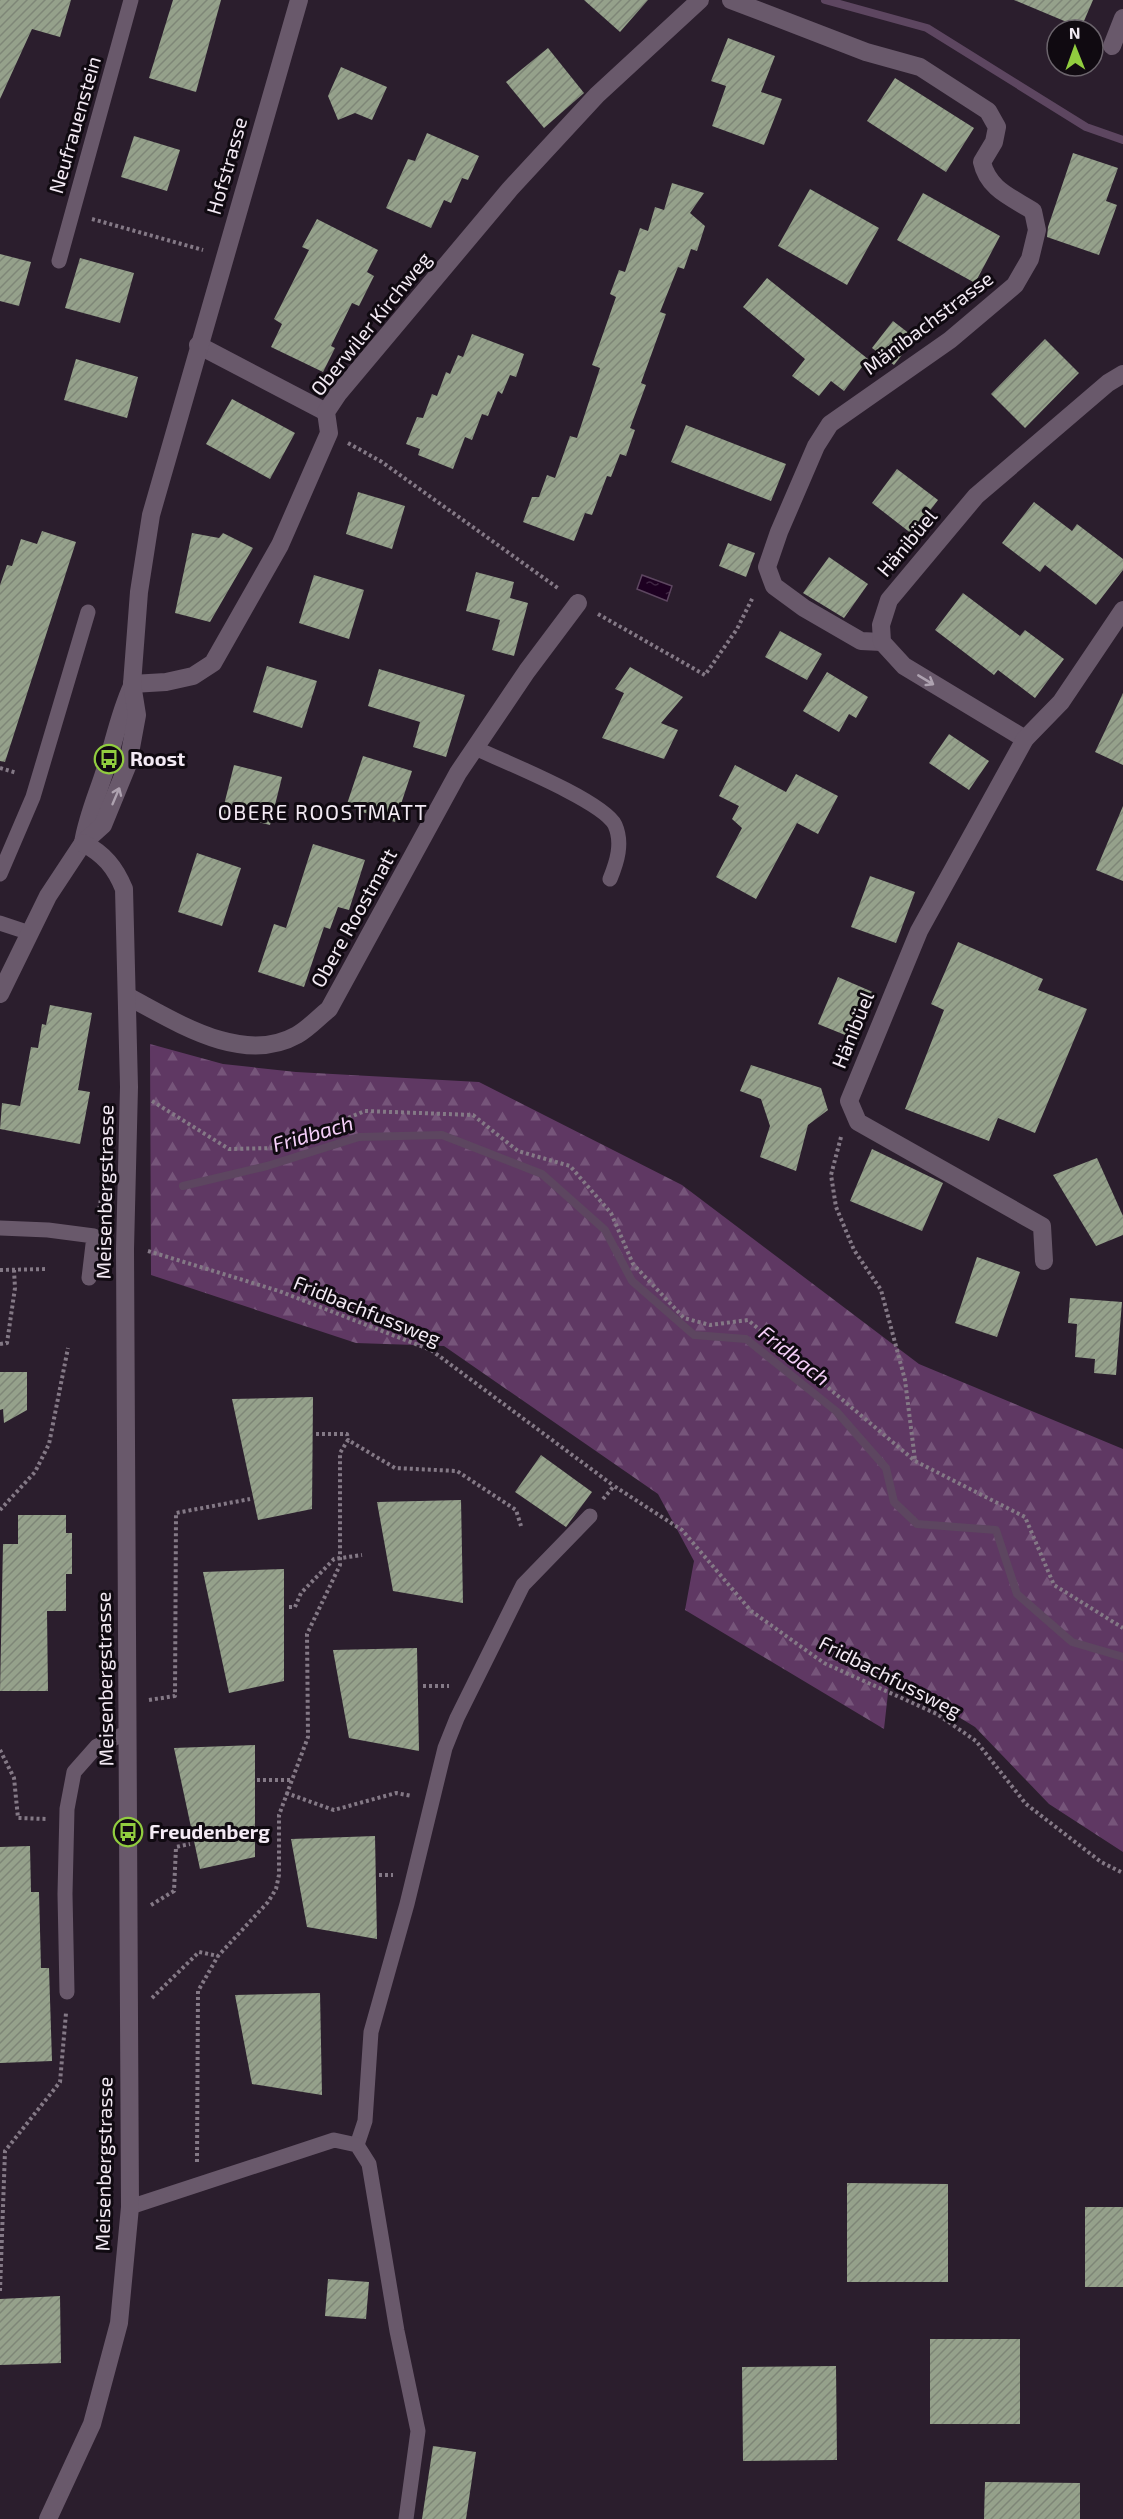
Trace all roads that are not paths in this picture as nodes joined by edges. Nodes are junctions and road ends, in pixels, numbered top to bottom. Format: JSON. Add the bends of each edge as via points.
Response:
{"nodes":[{"id":1,"x":131,"y":0,"type":"edge"},
{"id":2,"x":299,"y":0,"type":"edge"},
{"id":3,"x":700,"y":0,"type":"edge"},
{"id":4,"x":731,"y":0,"type":"edge"},
{"id":5,"x":1123,"y":18,"type":"edge"},
{"id":6,"x":1118,"y":49,"type":"edge"},
{"id":7,"x":59,"y":261,"type":"dead end"},
{"id":8,"x":198,"y":345,"type":"junction"},
{"id":9,"x":1123,"y":374,"type":"edge"},
{"id":10,"x":326,"y":412,"type":"junction"},
{"id":11,"x":578,"y":603,"type":"dead end"},
{"id":12,"x":1123,"y":610,"type":"edge"},
{"id":13,"x":88,"y":612,"type":"dead end"},
{"id":14,"x":882,"y":642,"type":"junction"},
{"id":15,"x":132,"y":684,"type":"junction"},
{"id":16,"x":1025,"y":740,"type":"junction"},
{"id":17,"x":475,"y":748,"type":"junction"},
{"id":18,"x":83,"y":843,"type":"junction"},
{"id":19,"x":0,"y":874,"type":"edge"},
{"id":20,"x":610,"y":879,"type":"dead end"},
{"id":21,"x":0,"y":923,"type":"edge"},
{"id":22,"x":30,"y":933,"type":"junction"},
{"id":23,"x":0,"y":994,"type":"edge"},
{"id":24,"x":127,"y":996,"type":"junction"},
{"id":25,"x":0,"y":1228,"type":"edge"},
{"id":26,"x":1044,"y":1261,"type":"dead end"},
{"id":27,"x":89,"y":1278,"type":"dead end"},
{"id":28,"x":590,"y":1516,"type":"road end"},
{"id":29,"x":128,"y":1732,"type":"junction"},
{"id":30,"x":68,"y":1992,"type":"road end"},
{"id":31,"x":357,"y":2145,"type":"junction"},
{"id":32,"x":130,"y":2207,"type":"junction"},
{"id":33,"x":48,"y":2519,"type":"edge"},
{"id":34,"x":406,"y":2519,"type":"edge"}],
"edges":[{"from":1,"to":7,"type":"lane","name":"Neufrauenstein"},
{"from":2,"to":8,"type":"street","name":"Hofstrasse"},
{"from":3,"to":10,"type":"street","name":"Oberwiler Kirchweg","via":[[597,95],[510,189]]},
{"from":4,"to":14,"type":"street","name":"Mänibachstrasse","via":[[866,52],[920,67],[988,111],[997,127],[994,142],[982,162],[985,177],[1033,211],[1037,230],[1030,259],[1015,285],[950,340],[830,424],[816,446],[779,532],[767,567],[774,586],[861,641]]},
{"from":5,"to":6,"type":"street"},
{"from":8,"to":10,"type":"street"},
{"from":8,"to":15,"type":"street","name":"Hofstrasse","via":[[151,515],[139,592]]},
{"from":9,"to":14,"type":"street","name":"Hänibüel","via":[[976,496],[889,600],[881,625]]},
{"from":10,"to":15,"type":"street","name":"Oberwiler Kirchweg","via":[[329,433],[280,545],[213,663],[193,676]]},
{"from":11,"to":17,"type":"street","name":"Obere Roostmatt"},
{"from":12,"to":16,"type":"street","name":"Hänibüel","via":[[1060,702]]},
{"from":13,"to":19,"type":"lane","via":[[33,797]]},
{"from":14,"to":16,"type":"street","one_way":true,"via":[[904,666]]},
{"from":15,"to":18,"type":"street","name":"Hofstrasse","via":[[136,715],[128,764],[103,825]]},
{"from":16,"to":26,"type":"street","name":"Hänibüel","via":[[919,931],[849,1101],[858,1122],[1042,1226]]},
{"from":17,"to":20,"type":"lane","via":[[596,806],[615,825],[620,854]]},
{"from":17,"to":24,"type":"street","name":"Obere Roostmatt","via":[[329,1009],[296,1035],[261,1046],[224,1041]]},
{"from":18,"to":22,"type":"street","name":"Hofstrasse","via":[[48,896]]},
{"from":18,"to":24,"type":"street","name":"Meisenbergstrasse","via":[[101,852],[124,889]]},
{"from":21,"to":22,"type":"lane"},
{"from":22,"to":23,"type":"street","name":"Hofstrasse"},
{"from":24,"to":29,"type":"street","name":"Meisenbergstrasse"},
{"from":25,"to":27,"type":"lane","via":[[94,1236]]},
{"from":28,"to":31,"type":"lane","via":[[524,1585],[445,1748],[371,2032],[365,2121]]},
{"from":29,"to":30,"type":"lane","via":[[97,1746],[74,1772],[67,1809],[64,1894]]},
{"from":29,"to":32,"type":"street","name":"Meisenbergstrasse"},
{"from":31,"to":32,"type":"lane","via":[[334,2140]]},
{"from":31,"to":34,"type":"lane","via":[[369,2164],[418,2431]]},
{"from":32,"to":33,"type":"street","name":"Meisenbergstrasse","via":[[119,2323],[92,2424]]}]}
